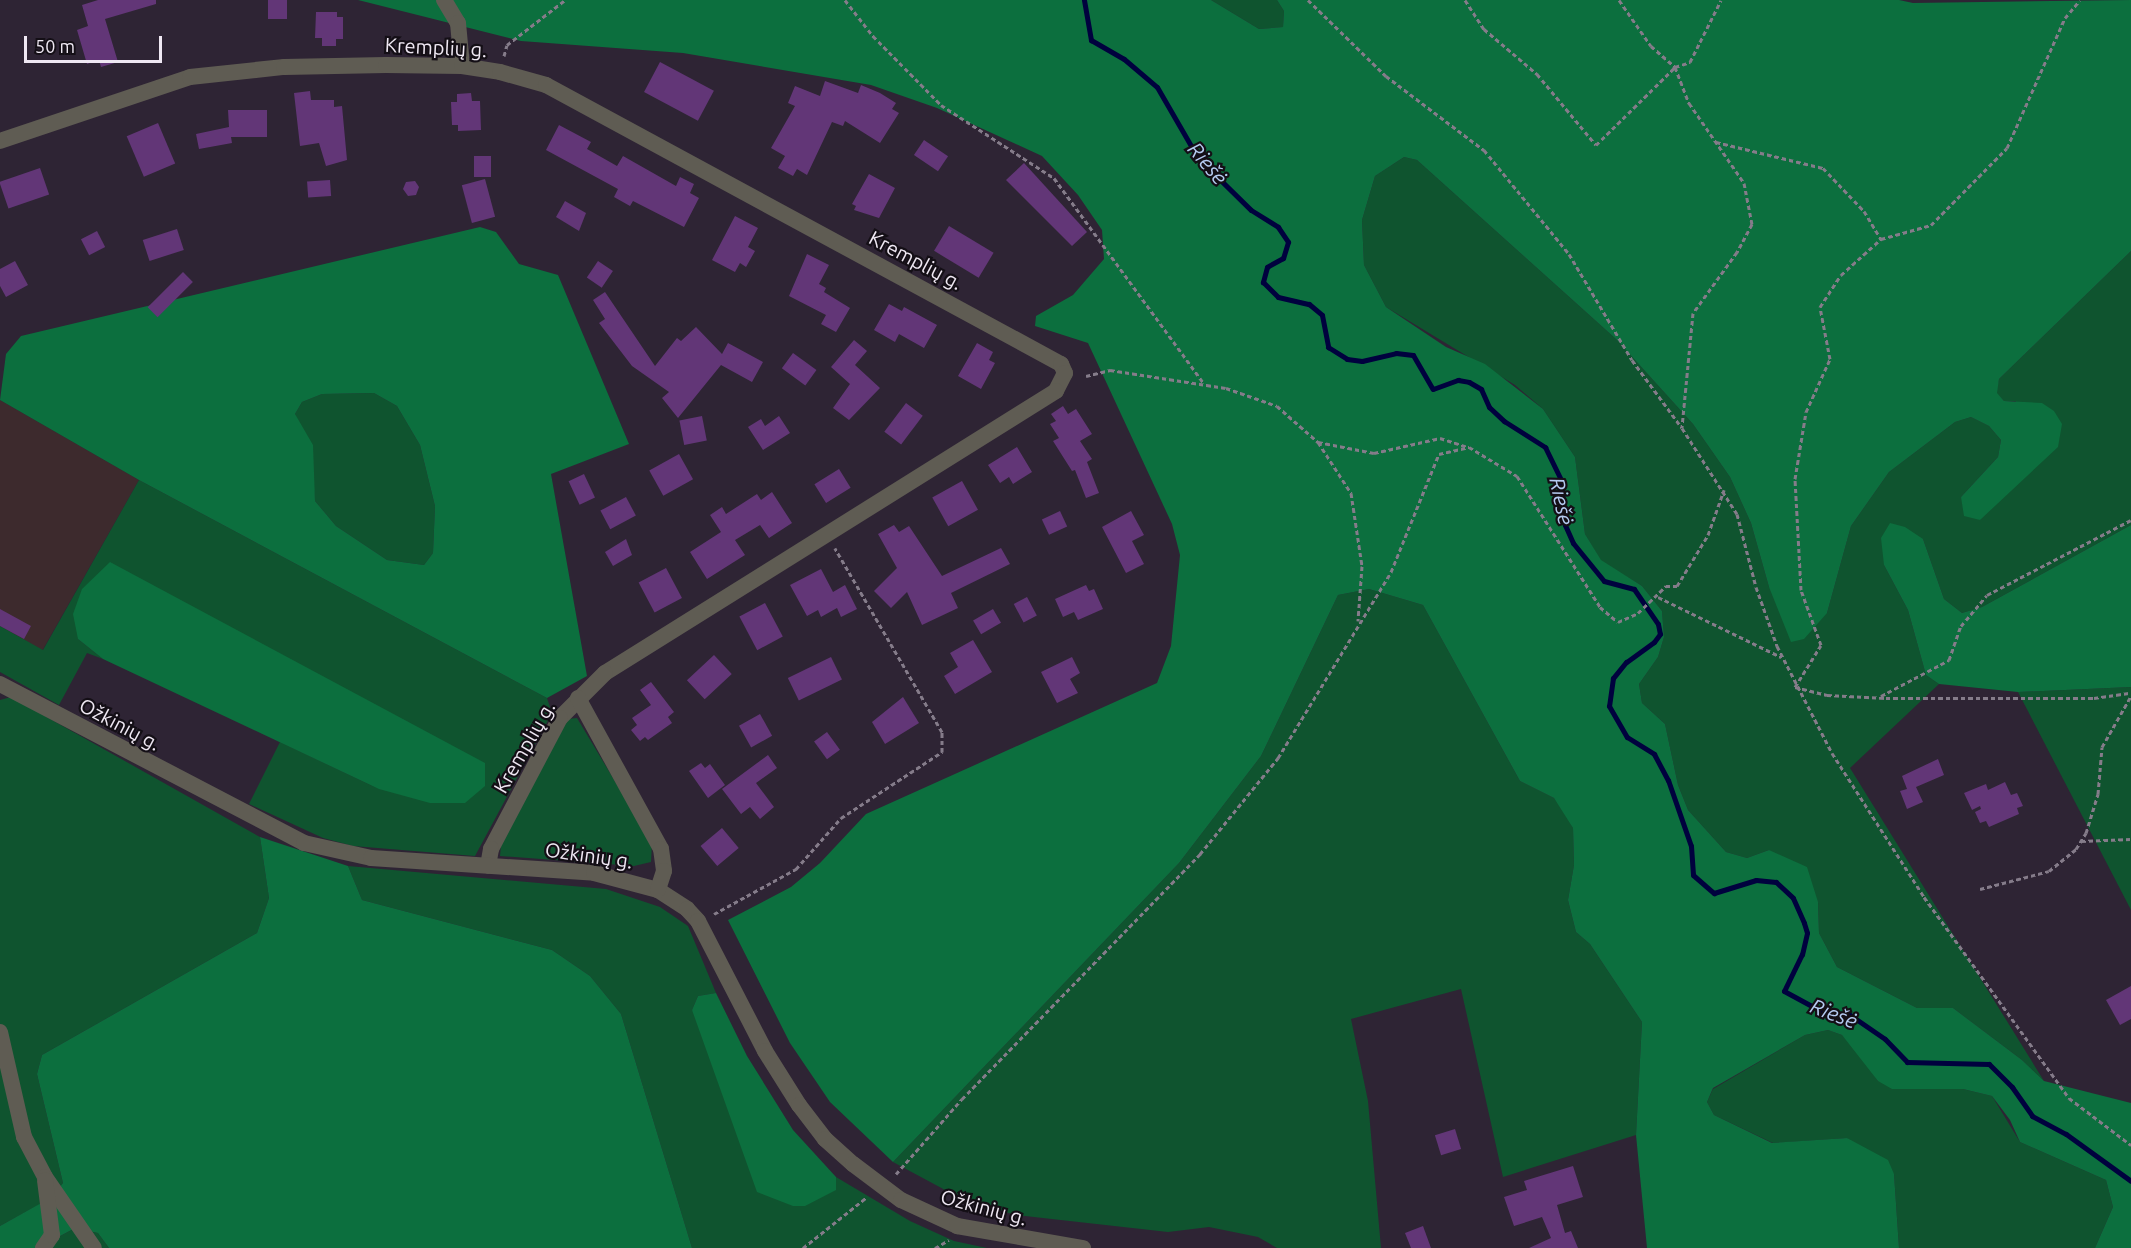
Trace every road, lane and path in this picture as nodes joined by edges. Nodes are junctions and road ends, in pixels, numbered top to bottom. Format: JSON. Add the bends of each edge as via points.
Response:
{"nodes":[{"id":1,"x":444,"y":0,"type":"edge"},
{"id":2,"x":565,"y":0,"type":"edge"},
{"id":3,"x":845,"y":0,"type":"edge"},
{"id":4,"x":1308,"y":0,"type":"edge"},
{"id":5,"x":1465,"y":0,"type":"edge"},
{"id":6,"x":1619,"y":0,"type":"edge"},
{"id":7,"x":1721,"y":0,"type":"edge"},
{"id":8,"x":2080,"y":0,"type":"edge"},
{"id":9,"x":462,"y":66,"type":"junction"},
{"id":10,"x":1675,"y":67,"type":"junction"},
{"id":11,"x":500,"y":72,"type":"junction"},
{"id":12,"x":0,"y":141,"type":"edge"},
{"id":13,"x":1716,"y":142,"type":"junction"},
{"id":14,"x":1881,"y":239,"type":"junction"},
{"id":15,"x":1086,"y":376,"type":"dead end"},
{"id":16,"x":1203,"y":382,"type":"junction"},
{"id":17,"x":1682,"y":428,"type":"junction"},
{"id":18,"x":1318,"y":442,"type":"junction"},
{"id":19,"x":1469,"y":447,"type":"junction"},
{"id":20,"x":1724,"y":490,"type":"junction"},
{"id":21,"x":2131,"y":520,"type":"edge"},
{"id":22,"x":826,"y":534,"type":"junction"},
{"id":23,"x":1658,"y":597,"type":"junction"},
{"id":24,"x":1358,"y":624,"type":"junction"},
{"id":25,"x":1783,"y":658,"type":"junction"},
{"id":26,"x":0,"y":684,"type":"edge"},
{"id":27,"x":1796,"y":687,"type":"junction"},
{"id":28,"x":2131,"y":694,"type":"edge"},
{"id":29,"x":1880,"y":697,"type":"junction"},
{"id":30,"x":578,"y":698,"type":"junction"},
{"id":31,"x":2131,"y":839,"type":"edge"},
{"id":32,"x":2081,"y":840,"type":"junction"},
{"id":33,"x":488,"y":866,"type":"junction"},
{"id":34,"x":1980,"y":889,"type":"dead end"},
{"id":35,"x":658,"y":890,"type":"junction"},
{"id":36,"x":698,"y":921,"type":"junction"},
{"id":37,"x":0,"y":1032,"type":"edge"},
{"id":38,"x":2131,"y":1145,"type":"edge"},
{"id":39,"x":45,"y":1177,"type":"junction"},
{"id":40,"x":880,"y":1186,"type":"junction"},
{"id":41,"x":43,"y":1248,"type":"edge"},
{"id":42,"x":94,"y":1248,"type":"edge"},
{"id":43,"x":803,"y":1248,"type":"edge"},
{"id":44,"x":1083,"y":1248,"type":"edge"}],
"edges":[{"from":1,"to":9,"type":"street","via":[[458,23]]},
{"from":2,"to":11,"type":"path","via":[[507,45]]},
{"from":3,"to":16,"type":"path","via":[[873,36],[941,105],[1054,178]]},
{"from":4,"to":17,"type":"path","via":[[1386,76],[1484,150],[1569,254],[1632,360]]},
{"from":5,"to":10,"type":"path","via":[[1484,29],[1537,74],[1596,145]]},
{"from":6,"to":10,"type":"path","via":[[1651,46]]},
{"from":7,"to":10,"type":"path","via":[[1690,62]]},
{"from":8,"to":14,"type":"path","via":[[2065,18],[2007,148],[1931,225]]},
{"from":9,"to":11,"type":"street","name":"Kremplių g."},
{"from":9,"to":12,"type":"street","name":"Kremplių g.","via":[[284,67],[190,77]]},
{"from":10,"to":13,"type":"path","via":[[1689,103]]},
{"from":11,"to":22,"type":"street","name":"Kremplių g.","via":[[546,85],[1061,364],[1065,373],[1056,391]]},
{"from":13,"to":14,"type":"path","via":[[1823,168],[1864,211]]},
{"from":13,"to":17,"type":"path","via":[[1744,183],[1752,224],[1693,314]]},
{"from":14,"to":27,"type":"path","via":[[1841,274],[1820,307],[1830,359],[1806,412],[1795,479],[1801,590],[1821,645]]},
{"from":15,"to":16,"type":"path","via":[[1110,370]]},
{"from":16,"to":18,"type":"path","via":[[1277,406]]},
{"from":17,"to":20,"type":"path"},
{"from":18,"to":19,"type":"path","via":[[1374,453],[1440,438]]},
{"from":18,"to":24,"type":"path","via":[[1351,493],[1362,566]]},
{"from":19,"to":23,"type":"path","via":[[1517,476],[1600,607],[1618,622]]},
{"from":19,"to":24,"type":"path","via":[[1438,454],[1391,572]]},
{"from":20,"to":23,"type":"path","via":[[1708,534],[1677,586],[1666,586]]},
{"from":20,"to":25,"type":"path","via":[[1737,514],[1756,587]]},
{"from":21,"to":29,"type":"path","via":[[1987,595],[1961,626],[1950,660]]},
{"from":22,"to":30,"type":"street","name":"Kremplių g.","via":[[605,673]]},
{"from":22,"to":36,"type":"path","via":[[942,732],[942,752],[841,818],[796,869]]},
{"from":23,"to":25,"type":"path"},
{"from":24,"to":40,"type":"path","via":[[1278,758],[1200,854],[962,1099],[896,1174]]},
{"from":25,"to":27,"type":"path"},
{"from":26,"to":33,"type":"street","name":"Ožkinių g.","via":[[304,843],[370,858]]},
{"from":27,"to":29,"type":"path","via":[[1827,695]]},
{"from":27,"to":38,"type":"path","via":[[1924,897],[2069,1098]]},
{"from":28,"to":29,"type":"path","via":[[2036,699]]},
{"from":28,"to":32,"type":"path","via":[[2103,747],[2098,794]]},
{"from":30,"to":33,"type":"street","name":"Kremplių g.","via":[[560,718],[491,849]]},
{"from":30,"to":35,"type":"street","via":[[661,849],[664,871]]},
{"from":31,"to":32,"type":"path"},
{"from":32,"to":34,"type":"path","via":[[2060,866]]},
{"from":33,"to":35,"type":"street","name":"Ožkinių g.","via":[[594,873]]},
{"from":35,"to":36,"type":"street","name":"Ožkinių g."},
{"from":36,"to":40,"type":"street","name":"Ožkinių g.","via":[[765,1052],[799,1105],[825,1138]]},
{"from":37,"to":39,"type":"street","via":[[24,1137]]},
{"from":39,"to":41,"type":"street","via":[[52,1234]]},
{"from":39,"to":42,"type":"street"},
{"from":40,"to":43,"type":"path"},
{"from":40,"to":44,"type":"street","name":"Ožkinių g.","via":[[957,1226]]}]}
